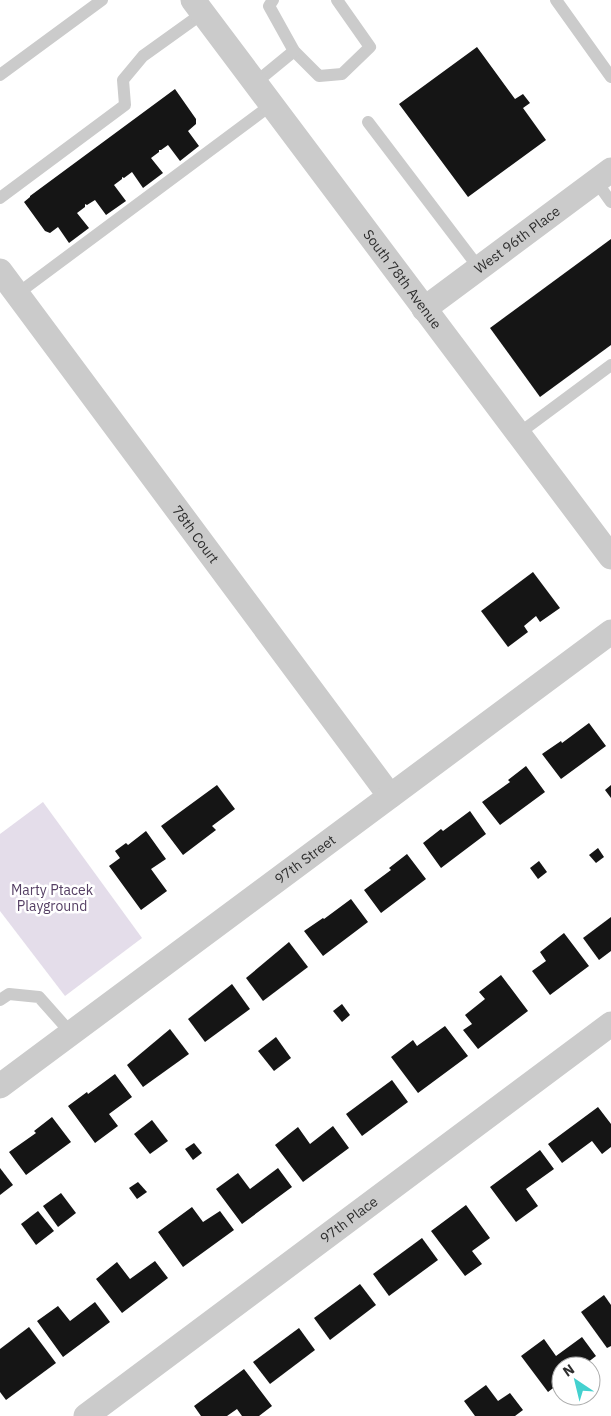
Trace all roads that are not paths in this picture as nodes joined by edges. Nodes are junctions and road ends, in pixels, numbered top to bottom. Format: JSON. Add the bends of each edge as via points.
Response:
{"nodes":[{"id":1,"x":102,"y":0,"type":"edge"},
{"id":2,"x":273,"y":0,"type":"edge"},
{"id":3,"x":337,"y":0,"type":"edge"},
{"id":4,"x":556,"y":0,"type":"edge"},
{"id":5,"x":198,"y":6,"type":"edge"},
{"id":6,"x":294,"y":51,"type":"junction"},
{"id":7,"x":0,"y":75,"type":"edge"},
{"id":8,"x":611,"y":77,"type":"edge"},
{"id":9,"x":255,"y":83,"type":"junction"},
{"id":10,"x":271,"y":105,"type":"junction"},
{"id":11,"x":368,"y":122,"type":"dead end"},
{"id":12,"x":603,"y":175,"type":"edge"},
{"id":13,"x":0,"y":198,"type":"edge"},
{"id":14,"x":611,"y":202,"type":"edge"},
{"id":15,"x":479,"y":268,"type":"junction"},
{"id":16,"x":0,"y":271,"type":"edge"},
{"id":17,"x":17,"y":294,"type":"junction"},
{"id":18,"x":424,"y":309,"type":"junction"},
{"id":19,"x":611,"y":365,"type":"edge"},
{"id":20,"x":518,"y":434,"type":"junction"},
{"id":21,"x":611,"y":557,"type":"edge"},
{"id":22,"x":611,"y":632,"type":"edge"},
{"id":23,"x":390,"y":796,"type":"junction"},
{"id":24,"x":0,"y":1000,"type":"edge"},
{"id":25,"x":611,"y":1024,"type":"edge"},
{"id":26,"x":71,"y":1033,"type":"junction"},
{"id":27,"x":0,"y":1086,"type":"edge"},
{"id":28,"x":86,"y":1416,"type":"edge"}],
"edges":[{"from":1,"to":7,"type":"lane"},
{"from":2,"to":6,"type":"lane","via":[[269,6]]},
{"from":3,"to":6,"type":"lane","via":[[370,47],[342,74],[319,76]]},
{"from":4,"to":8,"type":"lane"},
{"from":5,"to":9,"type":"street","name":"South 78th Avenue"},
{"from":5,"to":13,"type":"lane","via":[[143,56],[122,80],[125,105]]},
{"from":6,"to":9,"type":"lane"},
{"from":9,"to":10,"type":"street","name":"South 78th Avenue"},
{"from":10,"to":17,"type":"lane"},
{"from":10,"to":18,"type":"street","name":"South 78th Avenue"},
{"from":11,"to":15,"type":"lane"},
{"from":12,"to":14,"type":"lane"},
{"from":12,"to":15,"type":"street","name":"West 96th Place"},
{"from":15,"to":18,"type":"street","name":"West 96th Place"},
{"from":16,"to":17,"type":"street","name":"78th Court"},
{"from":17,"to":23,"type":"street","name":"78th Court"},
{"from":18,"to":20,"type":"street","name":"South 78th Avenue"},
{"from":19,"to":20,"type":"lane"},
{"from":20,"to":21,"type":"street","name":"South 78th Avenue"},
{"from":22,"to":23,"type":"street","name":"97th Street"},
{"from":23,"to":26,"type":"street","name":"97th Street"},
{"from":24,"to":26,"type":"lane","via":[[9,994],[39,997]]},
{"from":25,"to":28,"type":"street","name":"97th Place"},
{"from":26,"to":27,"type":"street","name":"97th Street"}]}
